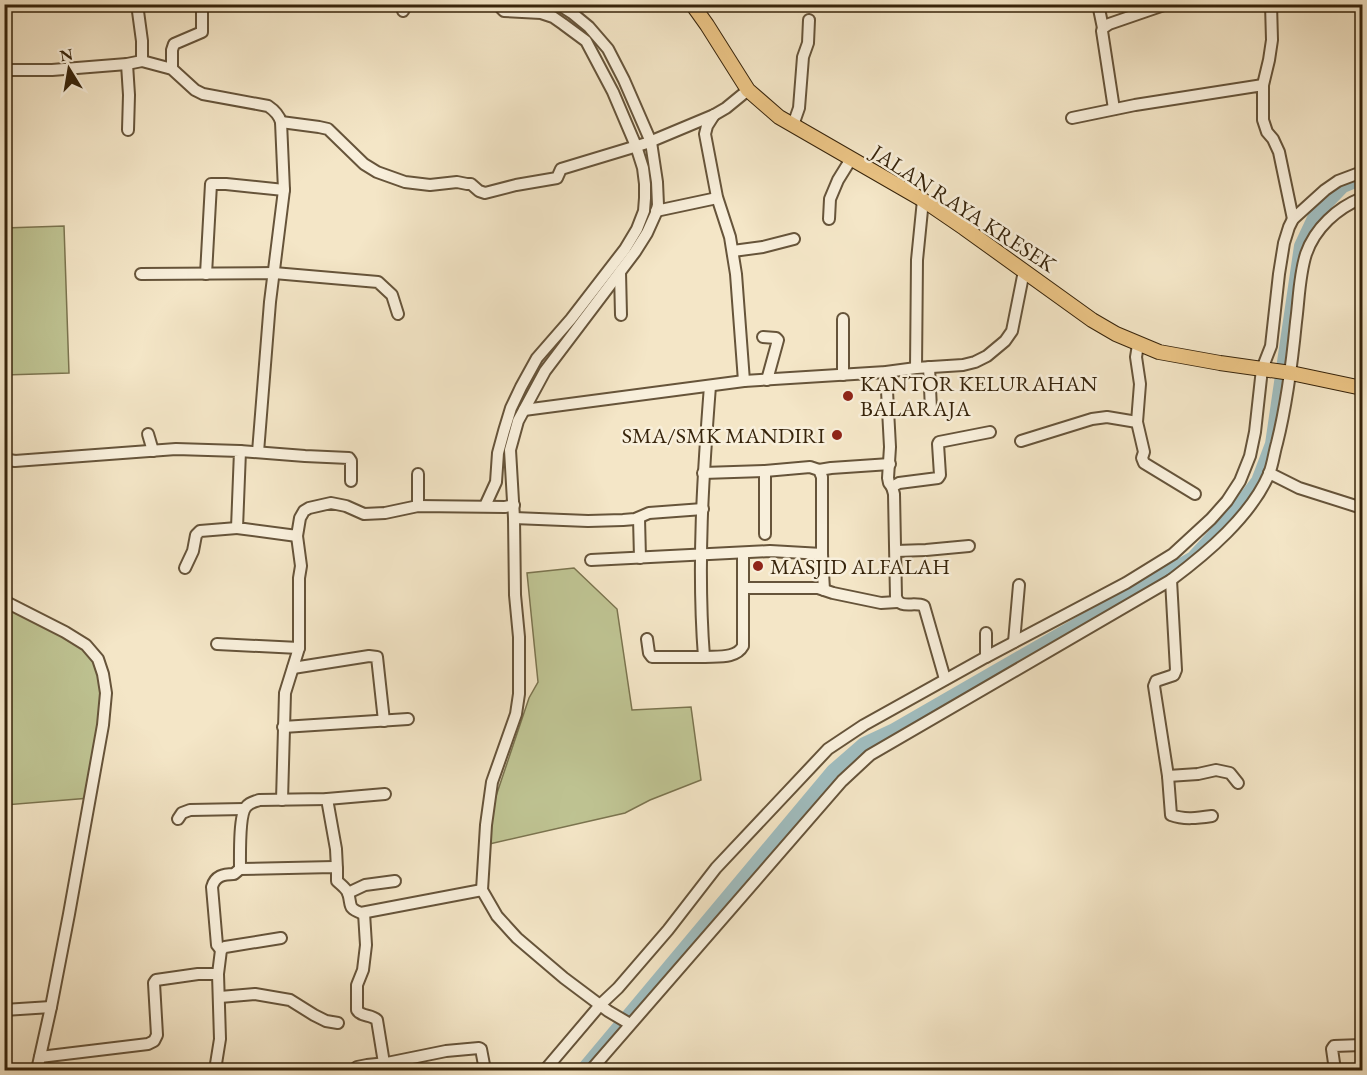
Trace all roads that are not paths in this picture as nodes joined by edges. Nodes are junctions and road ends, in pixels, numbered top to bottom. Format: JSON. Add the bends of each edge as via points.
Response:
{"nodes":[{"id":1,"x":137,"y":4,"type":"edge"},
{"id":2,"x":202,"y":4,"type":"edge"},
{"id":3,"x":692,"y":4,"type":"edge"},
{"id":4,"x":1098,"y":4,"type":"edge"},
{"id":5,"x":1167,"y":4,"type":"edge"},
{"id":6,"x":1270,"y":4,"type":"edge"},
{"id":7,"x":500,"y":5,"type":"edge"},
{"id":8,"x":561,"y":5,"type":"edge"},
{"id":9,"x":809,"y":20,"type":"dead end"},
{"id":10,"x":1103,"y":28,"type":"junction"},
{"id":11,"x":590,"y":38,"type":"junction"},
{"id":12,"x":600,"y":51,"type":"junction"},
{"id":13,"x":142,"y":61,"type":"junction"},
{"id":14,"x":127,"y":64,"type":"junction"},
{"id":15,"x":610,"y":68,"type":"junction"},
{"id":16,"x":4,"y":69,"type":"edge"},
{"id":17,"x":172,"y":69,"type":"junction"},
{"id":18,"x":1263,"y":85,"type":"junction"},
{"id":19,"x":620,"y":90,"type":"junction"},
{"id":20,"x":748,"y":90,"type":"junction"},
{"id":21,"x":1114,"y":109,"type":"junction"},
{"id":22,"x":714,"y":115,"type":"junction"},
{"id":23,"x":1072,"y":118,"type":"dead end"},
{"id":24,"x":281,"y":122,"type":"junction"},
{"id":25,"x":793,"y":125,"type":"junction"},
{"id":26,"x":128,"y":130,"type":"dead end"},
{"id":27,"x":643,"y":144,"type":"junction"},
{"id":28,"x":851,"y":159,"type":"junction"},
{"id":29,"x":1362,"y":172,"type":"edge"},
{"id":30,"x":284,"y":190,"type":"junction"},
{"id":31,"x":717,"y":198,"type":"junction"},
{"id":32,"x":1362,"y":198,"type":"edge"},
{"id":33,"x":923,"y":200,"type":"junction"},
{"id":34,"x":651,"y":212,"type":"junction"},
{"id":35,"x":829,"y":219,"type":"dead end"},
{"id":36,"x":1293,"y":219,"type":"junction"},
{"id":37,"x":795,"y":239,"type":"dead end"},
{"id":38,"x":630,"y":250,"type":"junction"},
{"id":39,"x":733,"y":251,"type":"junction"},
{"id":40,"x":1024,"y":271,"type":"junction"},
{"id":41,"x":620,"y":272,"type":"junction"},
{"id":42,"x":274,"y":273,"type":"junction"},
{"id":43,"x":141,"y":274,"type":"dead end"},
{"id":44,"x":206,"y":274,"type":"junction"},
{"id":45,"x":398,"y":314,"type":"dead end"},
{"id":46,"x":621,"y":315,"type":"dead end"},
{"id":47,"x":843,"y":319,"type":"dead end"},
{"id":48,"x":763,"y":337,"type":"dead end"},
{"id":49,"x":1138,"y":345,"type":"junction"},
{"id":50,"x":929,"y":367,"type":"junction"},
{"id":51,"x":916,"y":368,"type":"junction"},
{"id":52,"x":1264,"y":369,"type":"junction"},
{"id":53,"x":886,"y":372,"type":"junction"},
{"id":54,"x":1290,"y":373,"type":"junction"},
{"id":55,"x":843,"y":375,"type":"junction"},
{"id":56,"x":767,"y":380,"type":"junction"},
{"id":57,"x":744,"y":381,"type":"junction"},
{"id":58,"x":710,"y":386,"type":"junction"},
{"id":59,"x":1362,"y":388,"type":"edge"},
{"id":60,"x":931,"y":409,"type":"dead end"},
{"id":61,"x":524,"y":410,"type":"junction"},
{"id":62,"x":1137,"y":423,"type":"junction"},
{"id":63,"x":990,"y":432,"type":"dead end"},
{"id":64,"x":148,"y":434,"type":"dead end"},
{"id":65,"x":1021,"y":441,"type":"dead end"},
{"id":66,"x":153,"y":451,"type":"junction"},
{"id":67,"x":240,"y":451,"type":"junction"},
{"id":68,"x":258,"y":452,"type":"junction"},
{"id":69,"x":4,"y":455,"type":"edge"},
{"id":70,"x":890,"y":464,"type":"junction"},
{"id":71,"x":819,"y":470,"type":"junction"},
{"id":72,"x":765,"y":471,"type":"junction"},
{"id":73,"x":703,"y":473,"type":"junction"},
{"id":74,"x":1269,"y":473,"type":"junction"},
{"id":75,"x":418,"y":474,"type":"dead end"},
{"id":76,"x":351,"y":481,"type":"dead end"},
{"id":77,"x":892,"y":487,"type":"junction"},
{"id":78,"x":1195,"y":495,"type":"dead end"},
{"id":79,"x":418,"y":506,"type":"junction"},
{"id":80,"x":486,"y":506,"type":"junction"},
{"id":81,"x":510,"y":506,"type":"junction"},
{"id":82,"x":703,"y":508,"type":"junction"},
{"id":83,"x":1362,"y":508,"type":"edge"},
{"id":84,"x":514,"y":518,"type":"junction"},
{"id":85,"x":639,"y":518,"type":"junction"},
{"id":86,"x":237,"y":528,"type":"junction"},
{"id":87,"x":765,"y":534,"type":"dead end"},
{"id":88,"x":297,"y":536,"type":"junction"},
{"id":89,"x":969,"y":546,"type":"dead end"},
{"id":90,"x":896,"y":551,"type":"junction"},
{"id":91,"x":742,"y":553,"type":"junction"},
{"id":92,"x":822,"y":554,"type":"junction"},
{"id":93,"x":701,"y":555,"type":"junction"},
{"id":94,"x":640,"y":558,"type":"junction"},
{"id":95,"x":591,"y":560,"type":"dead end"},
{"id":96,"x":185,"y":568,"type":"dead end"},
{"id":97,"x":1171,"y":580,"type":"junction"},
{"id":98,"x":1019,"y":585,"type":"dead end"},
{"id":99,"x":743,"y":588,"type":"junction"},
{"id":100,"x":824,"y":590,"type":"junction"},
{"id":101,"x":4,"y":601,"type":"edge"},
{"id":102,"x":897,"y":602,"type":"junction"},
{"id":103,"x":986,"y":633,"type":"dead end"},
{"id":104,"x":647,"y":639,"type":"dead end"},
{"id":105,"x":1014,"y":642,"type":"junction"},
{"id":106,"x":217,"y":644,"type":"dead end"},
{"id":107,"x":299,"y":648,"type":"junction"},
{"id":108,"x":704,"y":657,"type":"junction"},
{"id":109,"x":986,"y":657,"type":"junction"},
{"id":110,"x":293,"y":668,"type":"junction"},
{"id":111,"x":945,"y":679,"type":"junction"},
{"id":112,"x":408,"y":719,"type":"dead end"},
{"id":113,"x":384,"y":721,"type":"junction"},
{"id":114,"x":283,"y":727,"type":"junction"},
{"id":115,"x":1168,"y":776,"type":"junction"},
{"id":116,"x":1238,"y":783,"type":"dead end"},
{"id":117,"x":385,"y":794,"type":"dead end"},
{"id":118,"x":327,"y":799,"type":"junction"},
{"id":119,"x":282,"y":800,"type":"junction"},
{"id":120,"x":244,"y":809,"type":"junction"},
{"id":121,"x":1212,"y":816,"type":"dead end"},
{"id":122,"x":178,"y":819,"type":"dead end"},
{"id":123,"x":240,"y":869,"type":"junction"},
{"id":124,"x":337,"y":869,"type":"junction"},
{"id":125,"x":395,"y":881,"type":"dead end"},
{"id":126,"x":478,"y":890,"type":"junction"},
{"id":127,"x":348,"y":893,"type":"junction"},
{"id":128,"x":364,"y":913,"type":"junction"},
{"id":129,"x":281,"y":938,"type":"dead end"},
{"id":130,"x":221,"y":950,"type":"junction"},
{"id":131,"x":219,"y":974,"type":"junction"},
{"id":132,"x":220,"y":997,"type":"junction"},
{"id":133,"x":51,"y":1007,"type":"junction"},
{"id":134,"x":604,"y":1008,"type":"junction"},
{"id":135,"x":4,"y":1010,"type":"edge"},
{"id":136,"x":338,"y":1023,"type":"dead end"},
{"id":137,"x":629,"y":1023,"type":"junction"},
{"id":138,"x":1362,"y":1045,"type":"edge"},
{"id":139,"x":40,"y":1058,"type":"junction"},
{"id":140,"x":379,"y":1066,"type":"edge"},
{"id":141,"x":37,"y":1071,"type":"edge"},
{"id":142,"x":215,"y":1071,"type":"edge"},
{"id":143,"x":352,"y":1071,"type":"edge"},
{"id":144,"x":485,"y":1071,"type":"edge"},
{"id":145,"x":545,"y":1071,"type":"edge"},
{"id":146,"x":591,"y":1071,"type":"edge"},
{"id":147,"x":1335,"y":1071,"type":"edge"}],
"edges":[{"from":1,"to":13,"type":"street"},
{"from":2,"to":17,"type":"street","via":[[202,32],[174,44]]},
{"from":3,"to":20,"type":"main road","name":"JALAN RAYA KRESEK"},
{"from":4,"to":10,"type":"street"},
{"from":5,"to":10,"type":"street"},
{"from":6,"to":18,"type":"street","via":[[1272,40]]},
{"from":7,"to":11,"type":"street","via":[[504,10],[553,17]]},
{"from":8,"to":11,"type":"street","via":[[589,27]]},
{"from":9,"to":25,"type":"street","via":[[799,108]]},
{"from":10,"to":21,"type":"street"},
{"from":11,"to":12,"type":"street"},
{"from":11,"to":12,"type":"street"},
{"from":12,"to":15,"type":"street"},
{"from":12,"to":15,"type":"street"},
{"from":13,"to":14,"type":"street"},
{"from":13,"to":17,"type":"street"},
{"from":14,"to":16,"type":"street"},
{"from":14,"to":26,"type":"street"},
{"from":15,"to":19,"type":"street"},
{"from":17,"to":24,"type":"street","via":[[203,94],[268,106]]},
{"from":18,"to":21,"type":"street"},
{"from":18,"to":36,"type":"street","via":[[1263,120],[1279,152]]},
{"from":19,"to":27,"type":"street"},
{"from":19,"to":27,"type":"street"},
{"from":20,"to":22,"type":"street"},
{"from":20,"to":25,"type":"main road","name":"JALAN RAYA KRESEK"},
{"from":21,"to":23,"type":"street"},
{"from":22,"to":27,"type":"street"},
{"from":22,"to":31,"type":"street","via":[[705,134]]},
{"from":24,"to":27,"type":"street","via":[[328,129],[364,164],[388,177],[430,185],[471,184],[484,193],[557,178],[561,169]]},
{"from":24,"to":30,"type":"street"},
{"from":25,"to":28,"type":"main road","name":"JALAN RAYA KRESEK"},
{"from":27,"to":34,"type":"street","via":[[643,168],[651,183]]},
{"from":28,"to":33,"type":"main road","name":"JALAN RAYA KRESEK"},
{"from":28,"to":35,"type":"street","via":[[830,199]]},
{"from":29,"to":36,"type":"street","via":[[1338,181]]},
{"from":30,"to":42,"type":"street"},
{"from":30,"to":44,"type":"street","via":[[211,184]]},
{"from":31,"to":34,"type":"street"},
{"from":31,"to":39,"type":"street"},
{"from":32,"to":54,"type":"street","via":[[1326,221],[1306,255]]},
{"from":33,"to":40,"type":"main road","name":"JALAN RAYA KRESEK"},
{"from":33,"to":51,"type":"street","via":[[917,260]]},
{"from":34,"to":38,"type":"street"},
{"from":36,"to":52,"type":"street","via":[[1284,243],[1271,346]]},
{"from":37,"to":39,"type":"street"},
{"from":38,"to":41,"type":"street"},
{"from":38,"to":80,"type":"street","via":[[529,372],[511,408],[498,453],[496,482]]},
{"from":39,"to":57,"type":"street"},
{"from":40,"to":49,"type":"main road","name":"JALAN RAYA KRESEK","via":[[1092,320]]},
{"from":40,"to":50,"type":"street","via":[[1012,331],[1005,341],[975,362]]},
{"from":41,"to":46,"type":"street"},
{"from":41,"to":61,"type":"street","via":[[544,371]]},
{"from":42,"to":44,"type":"street"},
{"from":42,"to":45,"type":"street","via":[[378,282],[392,296]]},
{"from":42,"to":68,"type":"street"},
{"from":43,"to":44,"type":"street"},
{"from":47,"to":55,"type":"street"},
{"from":48,"to":56,"type":"street","via":[[778,340]]},
{"from":49,"to":52,"type":"main road","name":"JALAN RAYA KRESEK"},
{"from":49,"to":62,"type":"street"},
{"from":50,"to":51,"type":"street"},
{"from":50,"to":60,"type":"street"},
{"from":51,"to":53,"type":"street"},
{"from":52,"to":54,"type":"main road","name":"JALAN RAYA KRESEK"},
{"from":52,"to":105,"type":"street","via":[[1250,456],[1240,481],[1211,519],[1164,560]]},
{"from":53,"to":55,"type":"street"},
{"from":53,"to":70,"type":"street"},
{"from":54,"to":59,"type":"main road","name":"JALAN RAYA KRESEK"},
{"from":54,"to":74,"type":"street"},
{"from":55,"to":56,"type":"street"},
{"from":56,"to":57,"type":"street"},
{"from":57,"to":58,"type":"street"},
{"from":58,"to":61,"type":"street"},
{"from":58,"to":73,"type":"street"},
{"from":61,"to":81,"type":"street","via":[[510,450]]},
{"from":62,"to":65,"type":"street","via":[[1107,417],[1092,419]]},
{"from":62,"to":78,"type":"street","via":[[1143,461]]},
{"from":63,"to":77,"type":"street","via":[[939,442],[938,478]]},
{"from":64,"to":66,"type":"street"},
{"from":66,"to":67,"type":"street"},
{"from":66,"to":69,"type":"street","via":[[15,461]]},
{"from":67,"to":68,"type":"street"},
{"from":67,"to":86,"type":"street"},
{"from":68,"to":76,"type":"street","via":[[349,458]]},
{"from":70,"to":71,"type":"street"},
{"from":70,"to":77,"type":"street","via":[[888,478]]},
{"from":71,"to":72,"type":"street","via":[[810,467]]},
{"from":71,"to":92,"type":"street"},
{"from":72,"to":73,"type":"street"},
{"from":72,"to":87,"type":"street"},
{"from":73,"to":82,"type":"street"},
{"from":74,"to":83,"type":"street","via":[[1299,488]]},
{"from":74,"to":97,"type":"street","via":[[1251,503],[1218,542]]},
{"from":75,"to":79,"type":"street"},
{"from":77,"to":90,"type":"street"},
{"from":79,"to":80,"type":"street"},
{"from":79,"to":88,"type":"street","via":[[364,514],[332,502],[304,511]]},
{"from":80,"to":81,"type":"street"},
{"from":81,"to":84,"type":"street"},
{"from":82,"to":85,"type":"street","via":[[649,513]]},
{"from":82,"to":93,"type":"street"},
{"from":84,"to":85,"type":"street"},
{"from":84,"to":126,"type":"street","via":[[519,694],[492,782]]},
{"from":85,"to":94,"type":"street"},
{"from":86,"to":88,"type":"street"},
{"from":86,"to":96,"type":"street","via":[[200,531]]},
{"from":88,"to":107,"type":"street","via":[[301,566]]},
{"from":89,"to":90,"type":"street"},
{"from":90,"to":102,"type":"street"},
{"from":91,"to":92,"type":"street"},
{"from":91,"to":93,"type":"street"},
{"from":91,"to":99,"type":"street"},
{"from":92,"to":100,"type":"street"},
{"from":93,"to":94,"type":"street"},
{"from":93,"to":108,"type":"street"},
{"from":94,"to":95,"type":"street"},
{"from":97,"to":115,"type":"street","via":[[1176,670],[1154,686]]},
{"from":97,"to":137,"type":"street","via":[[870,755],[842,781]]},
{"from":98,"to":105,"type":"street"},
{"from":99,"to":100,"type":"street"},
{"from":99,"to":108,"type":"street","via":[[741,650],[734,655]]},
{"from":100,"to":102,"type":"street","via":[[881,603]]},
{"from":101,"to":133,"type":"street","via":[[86,645],[98,659],[106,693]]},
{"from":102,"to":111,"type":"street","via":[[924,606]]},
{"from":103,"to":109,"type":"street"},
{"from":104,"to":108,"type":"street","via":[[652,657]]},
{"from":105,"to":109,"type":"street"},
{"from":106,"to":107,"type":"street"},
{"from":107,"to":110,"type":"street"},
{"from":109,"to":111,"type":"street"},
{"from":110,"to":113,"type":"street","via":[[375,656]]},
{"from":110,"to":114,"type":"street","via":[[285,693]]},
{"from":111,"to":134,"type":"street","via":[[828,749],[716,868]]},
{"from":112,"to":113,"type":"street"},
{"from":113,"to":114,"type":"street"},
{"from":114,"to":119,"type":"street"},
{"from":115,"to":116,"type":"street","via":[[1216,770],[1230,773]]},
{"from":115,"to":121,"type":"street","via":[[1171,815]]},
{"from":117,"to":118,"type":"street"},
{"from":118,"to":119,"type":"street"},
{"from":118,"to":124,"type":"street"},
{"from":119,"to":120,"type":"street","via":[[259,800]]},
{"from":120,"to":122,"type":"street","via":[[190,810]]},
{"from":120,"to":123,"type":"street"},
{"from":123,"to":124,"type":"street"},
{"from":123,"to":130,"type":"street","via":[[219,876],[212,887],[217,945]]},
{"from":124,"to":127,"type":"street","via":[[337,881]]},
{"from":125,"to":127,"type":"street","via":[[365,885]]},
{"from":126,"to":128,"type":"street"},
{"from":126,"to":134,"type":"street","via":[[517,938]]},
{"from":127,"to":128,"type":"street","via":[[353,911]]},
{"from":128,"to":140,"type":"street","via":[[366,945],[357,985],[357,1010],[377,1020]]},
{"from":129,"to":130,"type":"street"},
{"from":130,"to":131,"type":"street"},
{"from":131,"to":132,"type":"street"},
{"from":131,"to":139,"type":"street","via":[[156,980],[157,1035],[148,1044]]},
{"from":132,"to":136,"type":"street","via":[[255,994],[290,1000],[326,1021]]},
{"from":132,"to":142,"type":"street"},
{"from":133,"to":135,"type":"street"},
{"from":133,"to":139,"type":"street"},
{"from":134,"to":137,"type":"street"},
{"from":134,"to":145,"type":"street"},
{"from":137,"to":146,"type":"street"},
{"from":138,"to":147,"type":"street","via":[[1334,1046]]},
{"from":139,"to":141,"type":"street"},
{"from":140,"to":143,"type":"street","via":[[357,1067]]},
{"from":140,"to":144,"type":"street","via":[[479,1048]]}]}
